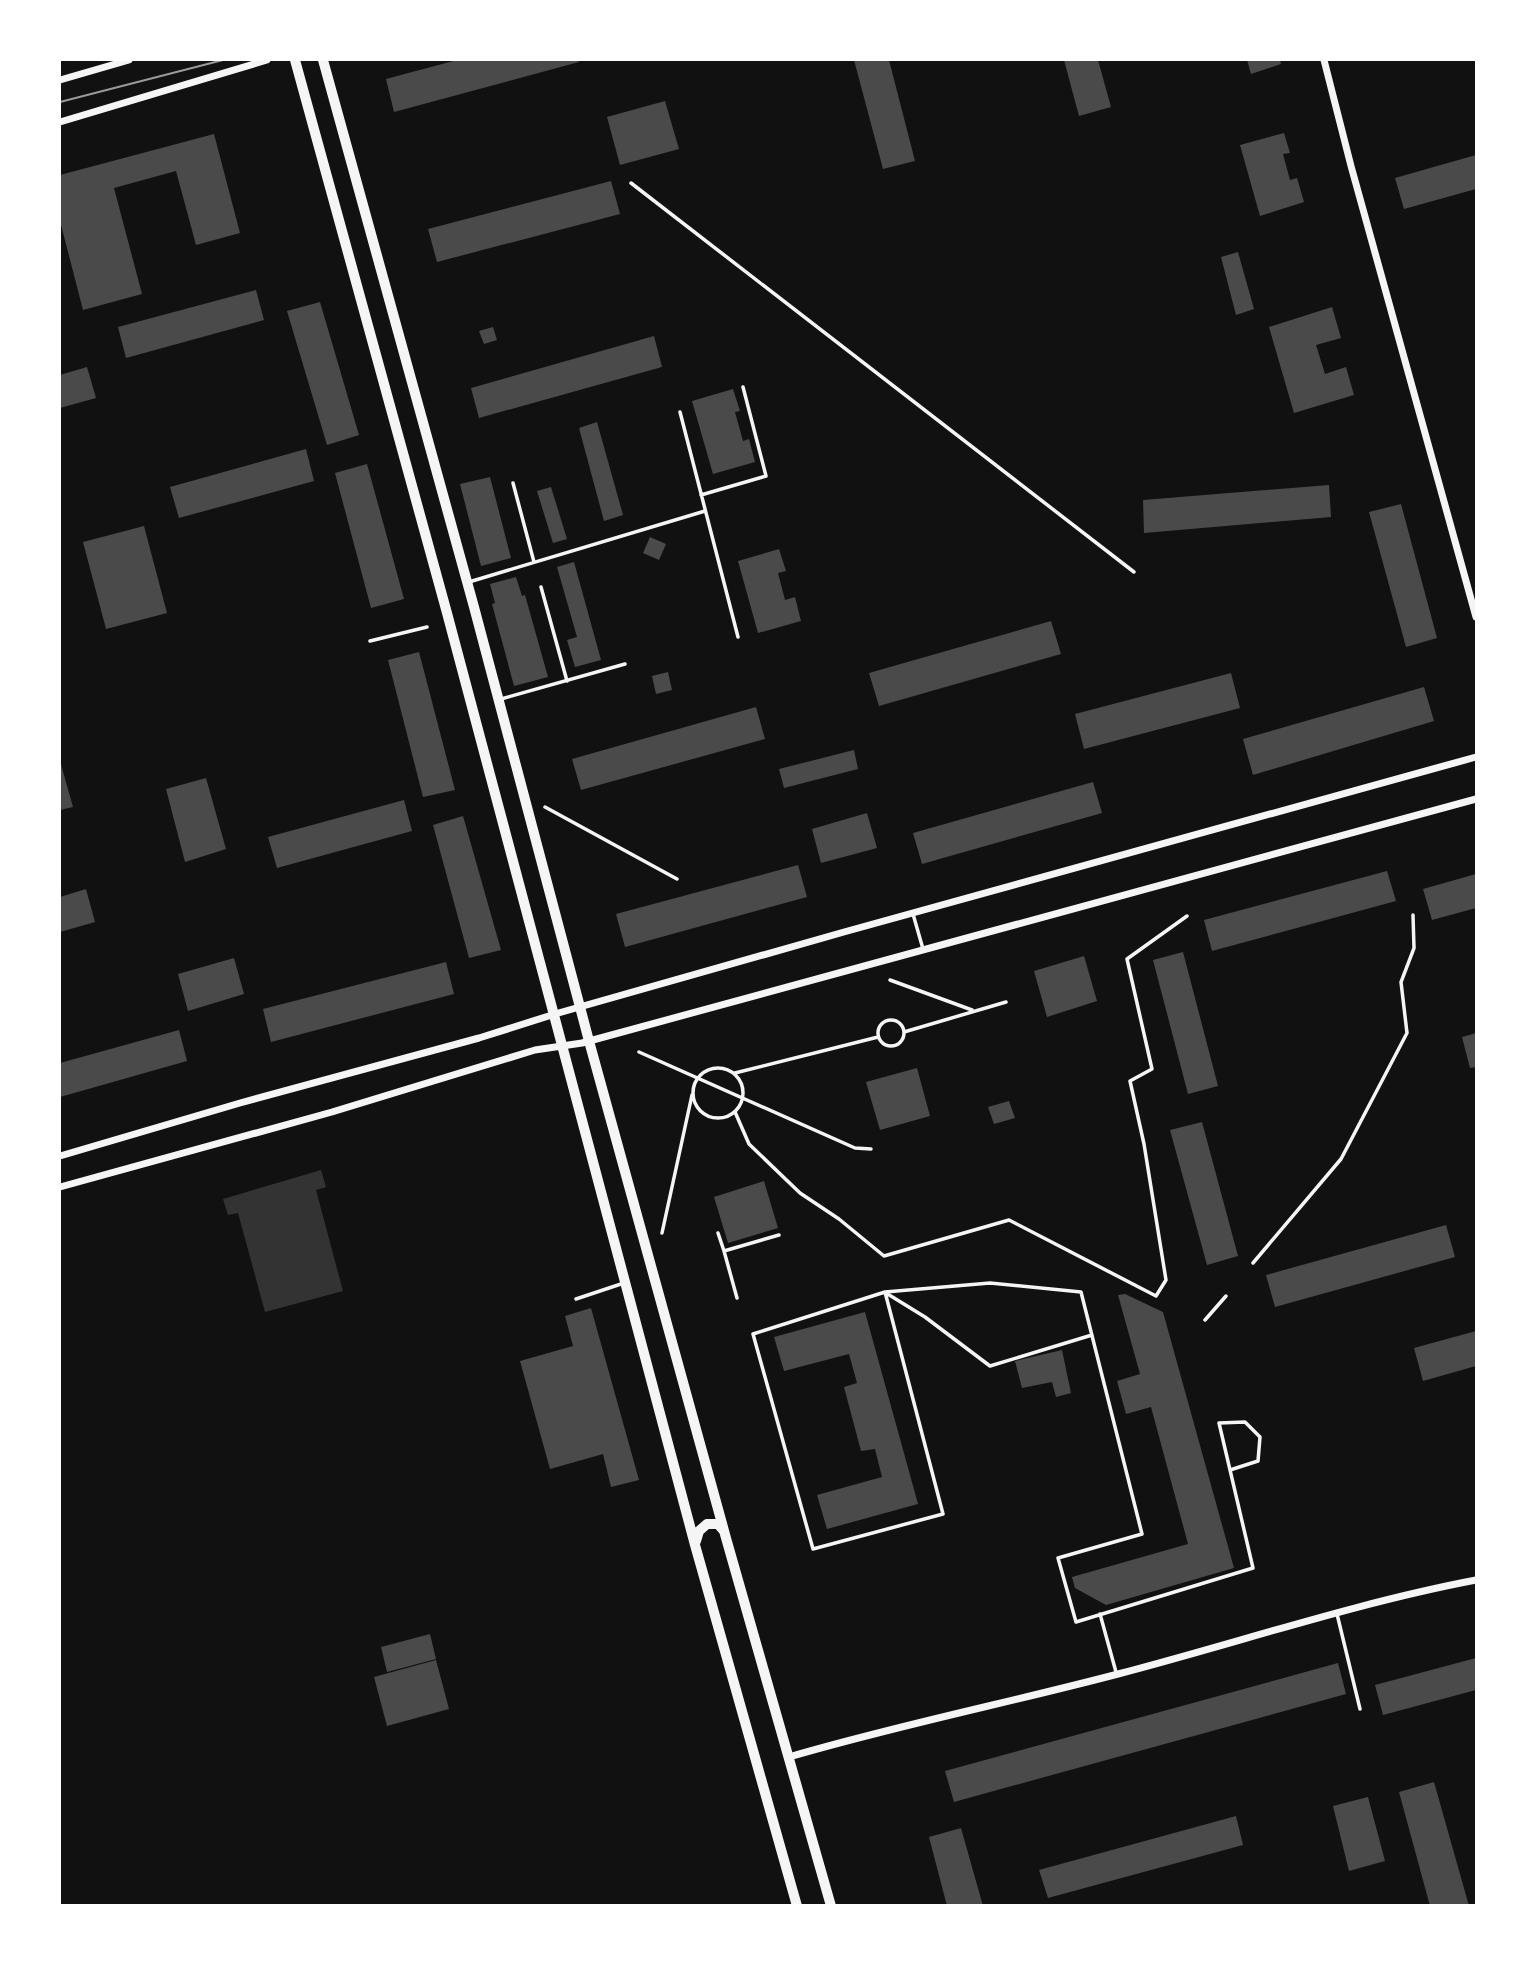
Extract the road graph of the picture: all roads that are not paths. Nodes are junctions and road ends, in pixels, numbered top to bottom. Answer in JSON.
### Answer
{"nodes":[{"id":1,"x":129,"y":60,"type":"edge"},
{"id":2,"x":267,"y":60,"type":"edge"},
{"id":3,"x":295,"y":60,"type":"edge"},
{"id":4,"x":323,"y":60,"type":"edge"},
{"id":5,"x":1324,"y":60,"type":"edge"},
{"id":6,"x":60,"y":80,"type":"edge"},
{"id":7,"x":60,"y":122,"type":"edge"},
{"id":8,"x":743,"y":387,"type":"dead end"},
{"id":9,"x":680,"y":412,"type":"dead end"},
{"id":10,"x":513,"y":483,"type":"dead end"},
{"id":11,"x":701,"y":495,"type":"junction"},
{"id":12,"x":705,"y":511,"type":"junction"},
{"id":13,"x":534,"y":562,"type":"junction"},
{"id":14,"x":467,"y":583,"type":"junction"},
{"id":15,"x":541,"y":587,"type":"dead end"},
{"id":16,"x":1476,"y":617,"type":"edge"},
{"id":17,"x":738,"y":637,"type":"dead end"},
{"id":18,"x":625,"y":664,"type":"dead end"},
{"id":19,"x":567,"y":681,"type":"junction"},
{"id":20,"x":499,"y":700,"type":"junction"},
{"id":21,"x":1476,"y":757,"type":"edge"},
{"id":22,"x":1476,"y":799,"type":"edge"},
{"id":23,"x":913,"y":914,"type":"junction"},
{"id":24,"x":923,"y":949,"type":"junction"},
{"id":25,"x":580,"y":1007,"type":"junction"},
{"id":26,"x":555,"y":1014,"type":"junction"},
{"id":27,"x":589,"y":1041,"type":"junction"},
{"id":28,"x":563,"y":1048,"type":"junction"},
{"id":29,"x":60,"y":1156,"type":"edge"},
{"id":30,"x":60,"y":1187,"type":"edge"},
{"id":31,"x":718,"y":1233,"type":"dead end"},
{"id":32,"x":779,"y":1235,"type":"dead end"},
{"id":33,"x":724,"y":1251,"type":"junction"},
{"id":34,"x":624,"y":1283,"type":"junction"},
{"id":35,"x":885,"y":1292,"type":"junction"},
{"id":36,"x":737,"y":1298,"type":"dead end"},
{"id":37,"x":576,"y":1299,"type":"dead end"},
{"id":38,"x":1093,"y":1335,"type":"junction"},
{"id":39,"x":1230,"y":1470,"type":"junction"},
{"id":40,"x":726,"y":1538,"type":"junction"},
{"id":41,"x":695,"y":1545,"type":"junction"},
{"id":42,"x":1476,"y":1580,"type":"edge"},
{"id":43,"x":1100,"y":1614,"type":"junction"},
{"id":44,"x":1337,"y":1614,"type":"junction"},
{"id":45,"x":1116,"y":1674,"type":"junction"},
{"id":46,"x":1360,"y":1709,"type":"dead end"},
{"id":47,"x":789,"y":1757,"type":"junction"},
{"id":48,"x":797,"y":1906,"type":"edge"},
{"id":49,"x":831,"y":1906,"type":"edge"}],
"edges":[{"from":1,"to":6,"type":"street"},
{"from":2,"to":7,"type":"street"},
{"from":3,"to":26,"type":"main road"},
{"from":4,"to":14,"type":"main road"},
{"from":5,"to":16,"type":"street"},
{"from":8,"to":11,"type":"lane"},
{"from":9,"to":11,"type":"lane"},
{"from":10,"to":13,"type":"lane"},
{"from":11,"to":12,"type":"lane"},
{"from":12,"to":13,"type":"lane"},
{"from":12,"to":17,"type":"lane"},
{"from":13,"to":14,"type":"lane"},
{"from":14,"to":20,"type":"main road"},
{"from":15,"to":19,"type":"lane"},
{"from":18,"to":19,"type":"lane"},
{"from":19,"to":20,"type":"lane"},
{"from":20,"to":25,"type":"main road"},
{"from":21,"to":23,"type":"street"},
{"from":22,"to":24,"type":"street"},
{"from":23,"to":24,"type":"lane"},
{"from":23,"to":25,"type":"street"},
{"from":24,"to":27,"type":"street"},
{"from":25,"to":26,"type":"street"},
{"from":25,"to":27,"type":"main road"},
{"from":26,"to":28,"type":"main road"},
{"from":26,"to":29,"type":"street"},
{"from":27,"to":28,"type":"street"},
{"from":27,"to":40,"type":"main road"},
{"from":28,"to":30,"type":"street"},
{"from":28,"to":34,"type":"main road"},
{"from":31,"to":33,"type":"lane"},
{"from":32,"to":33,"type":"lane"},
{"from":33,"to":36,"type":"lane"},
{"from":34,"to":37,"type":"lane"},
{"from":34,"to":41,"type":"main road"},
{"from":35,"to":35,"type":"lane"},
{"from":35,"to":38,"type":"lane"},
{"from":35,"to":38,"type":"lane"},
{"from":38,"to":43,"type":"lane"},
{"from":39,"to":39,"type":"lane"},
{"from":39,"to":43,"type":"lane"},
{"from":40,"to":41,"type":"main road"},
{"from":40,"to":47,"type":"main road"},
{"from":41,"to":48,"type":"main road"},
{"from":42,"to":44,"type":"street"},
{"from":43,"to":45,"type":"lane"},
{"from":44,"to":45,"type":"street"},
{"from":44,"to":46,"type":"lane"},
{"from":45,"to":47,"type":"street"},
{"from":47,"to":49,"type":"main road"}]}
